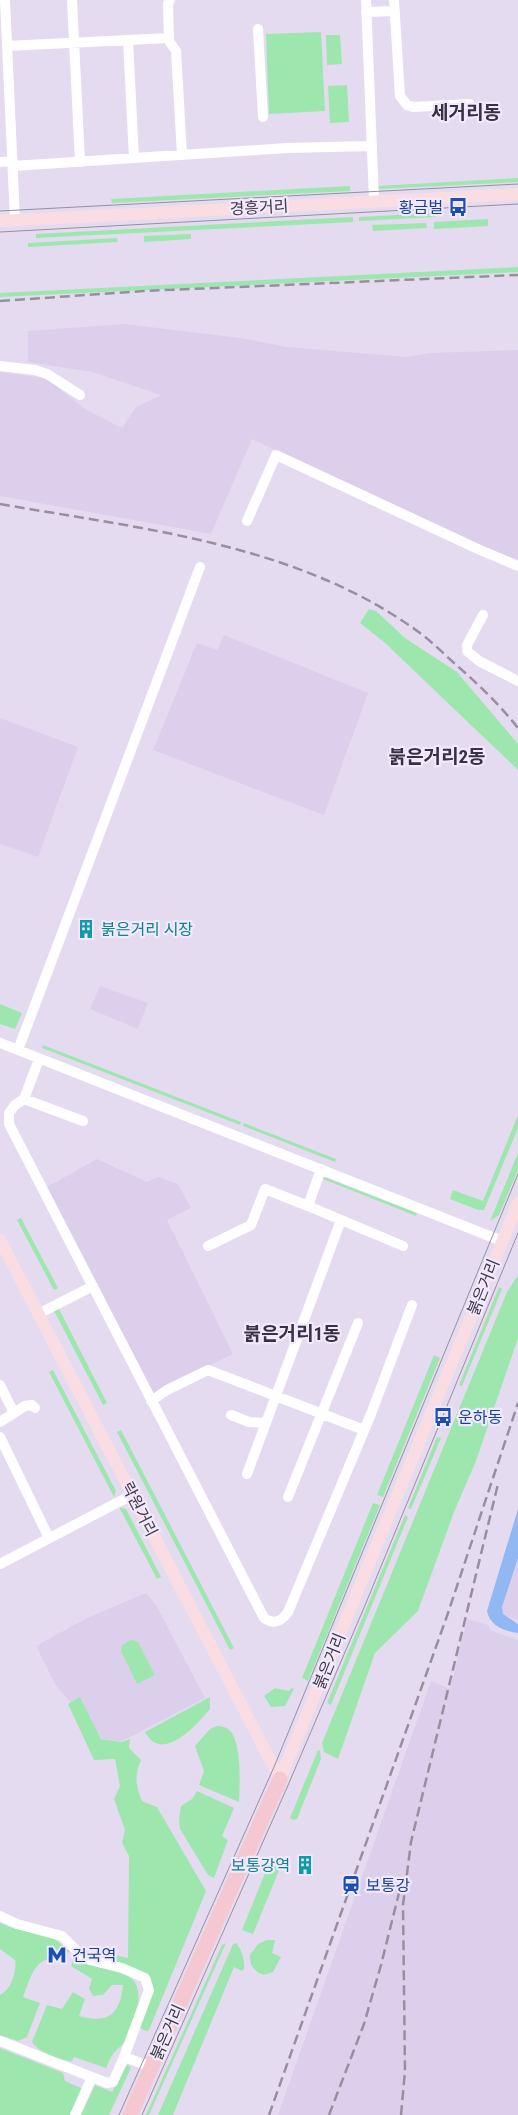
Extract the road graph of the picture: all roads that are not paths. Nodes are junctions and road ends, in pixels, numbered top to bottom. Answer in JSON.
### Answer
{"nodes":[{"id":1,"x":5,"y":0,"type":"edge"},
{"id":2,"x":72,"y":0,"type":"edge"},
{"id":3,"x":170,"y":0,"type":"edge"},
{"id":4,"x":366,"y":0,"type":"edge"},
{"id":5,"x":394,"y":5,"type":"edge"},
{"id":6,"x":366,"y":12,"type":"junction"},
{"id":7,"x":258,"y":29,"type":"dead end"},
{"id":8,"x":169,"y":38,"type":"junction"},
{"id":9,"x":128,"y":40,"type":"junction"},
{"id":10,"x":74,"y":43,"type":"junction"},
{"id":11,"x":7,"y":46,"type":"junction"},
{"id":12,"x":4,"y":61,"type":"edge"},
{"id":13,"x":470,"y":104,"type":"dead end"},
{"id":14,"x":263,"y":117,"type":"dead end"},
{"id":15,"x":372,"y":146,"type":"junction"},
{"id":16,"x":182,"y":155,"type":"junction"},
{"id":17,"x":134,"y":158,"type":"junction"},
{"id":18,"x":0,"y":162,"type":"edge"},
{"id":19,"x":80,"y":162,"type":"junction"},
{"id":20,"x":13,"y":164,"type":"junction"},
{"id":21,"x":518,"y":194,"type":"edge"},
{"id":22,"x":374,"y":202,"type":"junction"},
{"id":23,"x":15,"y":220,"type":"junction"},
{"id":24,"x":0,"y":221,"type":"edge"},
{"id":25,"x":0,"y":366,"type":"edge"},
{"id":26,"x":80,"y":395,"type":"dead end"},
{"id":27,"x":247,"y":521,"type":"dead end"},
{"id":28,"x":518,"y":566,"type":"edge"},
{"id":29,"x":200,"y":567,"type":"dead end"},
{"id":30,"x":483,"y":615,"type":"dead end"},
{"id":31,"x":518,"y":681,"type":"edge"},
{"id":32,"x":0,"y":1043,"type":"edge"},
{"id":33,"x":18,"y":1050,"type":"junction"},
{"id":34,"x":39,"y":1059,"type":"junction"},
{"id":35,"x":24,"y":1099,"type":"junction"},
{"id":36,"x":83,"y":1121,"type":"dead end"},
{"id":37,"x":321,"y":1169,"type":"junction"},
{"id":38,"x":518,"y":1203,"type":"edge"},
{"id":39,"x":308,"y":1206,"type":"junction"},
{"id":40,"x":341,"y":1220,"type":"junction"},
{"id":41,"x":0,"y":1240,"type":"edge"},
{"id":42,"x":502,"y":1241,"type":"junction"},
{"id":43,"x":208,"y":1246,"type":"dead end"},
{"id":44,"x":403,"y":1246,"type":"dead end"},
{"id":45,"x":93,"y":1286,"type":"junction"},
{"id":46,"x":412,"y":1305,"type":"dead end"},
{"id":47,"x":38,"y":1314,"type":"junction"},
{"id":48,"x":358,"y":1322,"type":"dead end"},
{"id":49,"x":0,"y":1385,"type":"edge"},
{"id":50,"x":277,"y":1396,"type":"junction"},
{"id":51,"x":151,"y":1401,"type":"junction"},
{"id":52,"x":35,"y":1408,"type":"dead end"},
{"id":53,"x":14,"y":1413,"type":"junction"},
{"id":54,"x":321,"y":1413,"type":"junction"},
{"id":55,"x":231,"y":1415,"type":"dead end"},
{"id":56,"x":0,"y":1422,"type":"edge"},
{"id":57,"x":266,"y":1424,"type":"junction"},
{"id":58,"x":364,"y":1430,"type":"junction"},
{"id":59,"x":0,"y":1437,"type":"edge"},
{"id":60,"x":247,"y":1474,"type":"dead end"},
{"id":61,"x":132,"y":1495,"type":"junction"},
{"id":62,"x":288,"y":1496,"type":"dead end"},
{"id":63,"x":49,"y":1538,"type":"junction"},
{"id":64,"x":0,"y":1564,"type":"edge"},
{"id":65,"x":280,"y":1779,"type":"junction"},
{"id":66,"x":0,"y":1916,"type":"edge"},
{"id":67,"x":0,"y":2041,"type":"edge"},
{"id":68,"x":124,"y":2057,"type":"junction"},
{"id":69,"x":152,"y":2067,"type":"junction"},
{"id":70,"x":92,"y":2077,"type":"junction"},
{"id":71,"x":75,"y":2115,"type":"edge"},
{"id":72,"x":130,"y":2115,"type":"edge"}],
"edges":[{"from":1,"to":11,"type":"street"},
{"from":2,"to":10,"type":"street"},
{"from":3,"to":8,"type":"street"},
{"from":4,"to":6,"type":"street"},
{"from":5,"to":6,"type":"street"},
{"from":5,"to":13,"type":"street"},
{"from":6,"to":15,"type":"street"},
{"from":7,"to":14,"type":"street"},
{"from":8,"to":9,"type":"street"},
{"from":8,"to":16,"type":"street"},
{"from":9,"to":10,"type":"street"},
{"from":9,"to":17,"type":"street"},
{"from":10,"to":11,"type":"street"},
{"from":10,"to":19,"type":"street"},
{"from":11,"to":12,"type":"street"},
{"from":12,"to":20,"type":"street"},
{"from":15,"to":16,"type":"street"},
{"from":15,"to":22,"type":"street"},
{"from":16,"to":17,"type":"street"},
{"from":17,"to":19,"type":"street"},
{"from":18,"to":20,"type":"street"},
{"from":19,"to":20,"type":"street"},
{"from":20,"to":23,"type":"street"},
{"from":21,"to":22,"type":"main road","name":"경흥거리"},
{"from":22,"to":23,"type":"main road","name":"경흥거리"},
{"from":23,"to":24,"type":"main road","name":"경흥거리"},
{"from":25,"to":26,"type":"street"},
{"from":27,"to":28,"type":"street"},
{"from":29,"to":33,"type":"street"},
{"from":30,"to":31,"type":"street"},
{"from":32,"to":33,"type":"street"},
{"from":33,"to":34,"type":"street"},
{"from":34,"to":35,"type":"street"},
{"from":34,"to":37,"type":"street"},
{"from":35,"to":36,"type":"street"},
{"from":35,"to":45,"type":"street"},
{"from":37,"to":39,"type":"street"},
{"from":37,"to":42,"type":"street"},
{"from":38,"to":42,"type":"main road","name":"붉은거리"},
{"from":39,"to":40,"type":"street"},
{"from":39,"to":43,"type":"street"},
{"from":40,"to":44,"type":"street"},
{"from":40,"to":50,"type":"street"},
{"from":41,"to":47,"type":"main road","name":"락원거리"},
{"from":42,"to":65,"type":"main road","name":"붉은거리"},
{"from":45,"to":47,"type":"street"},
{"from":45,"to":51,"type":"street"},
{"from":46,"to":58,"type":"street"},
{"from":47,"to":61,"type":"main road","name":"락원거리"},
{"from":48,"to":54,"type":"street"},
{"from":49,"to":53,"type":"street"},
{"from":50,"to":51,"type":"street"},
{"from":50,"to":54,"type":"street"},
{"from":50,"to":57,"type":"street"},
{"from":51,"to":58,"type":"street"},
{"from":52,"to":53,"type":"street"},
{"from":53,"to":56,"type":"street"},
{"from":54,"to":58,"type":"street"},
{"from":54,"to":62,"type":"street"},
{"from":55,"to":57,"type":"street"},
{"from":57,"to":60,"type":"street"},
{"from":59,"to":63,"type":"street"},
{"from":61,"to":63,"type":"street"},
{"from":61,"to":65,"type":"main road","name":"락원거리"},
{"from":63,"to":64,"type":"street"},
{"from":65,"to":69,"type":"highway","name":"붉은거리"},
{"from":66,"to":68,"type":"street"},
{"from":67,"to":70,"type":"street"},
{"from":68,"to":69,"type":"street"},
{"from":68,"to":70,"type":"street"},
{"from":69,"to":72,"type":"highway","name":"붉은거리"},
{"from":70,"to":71,"type":"street"}]}
